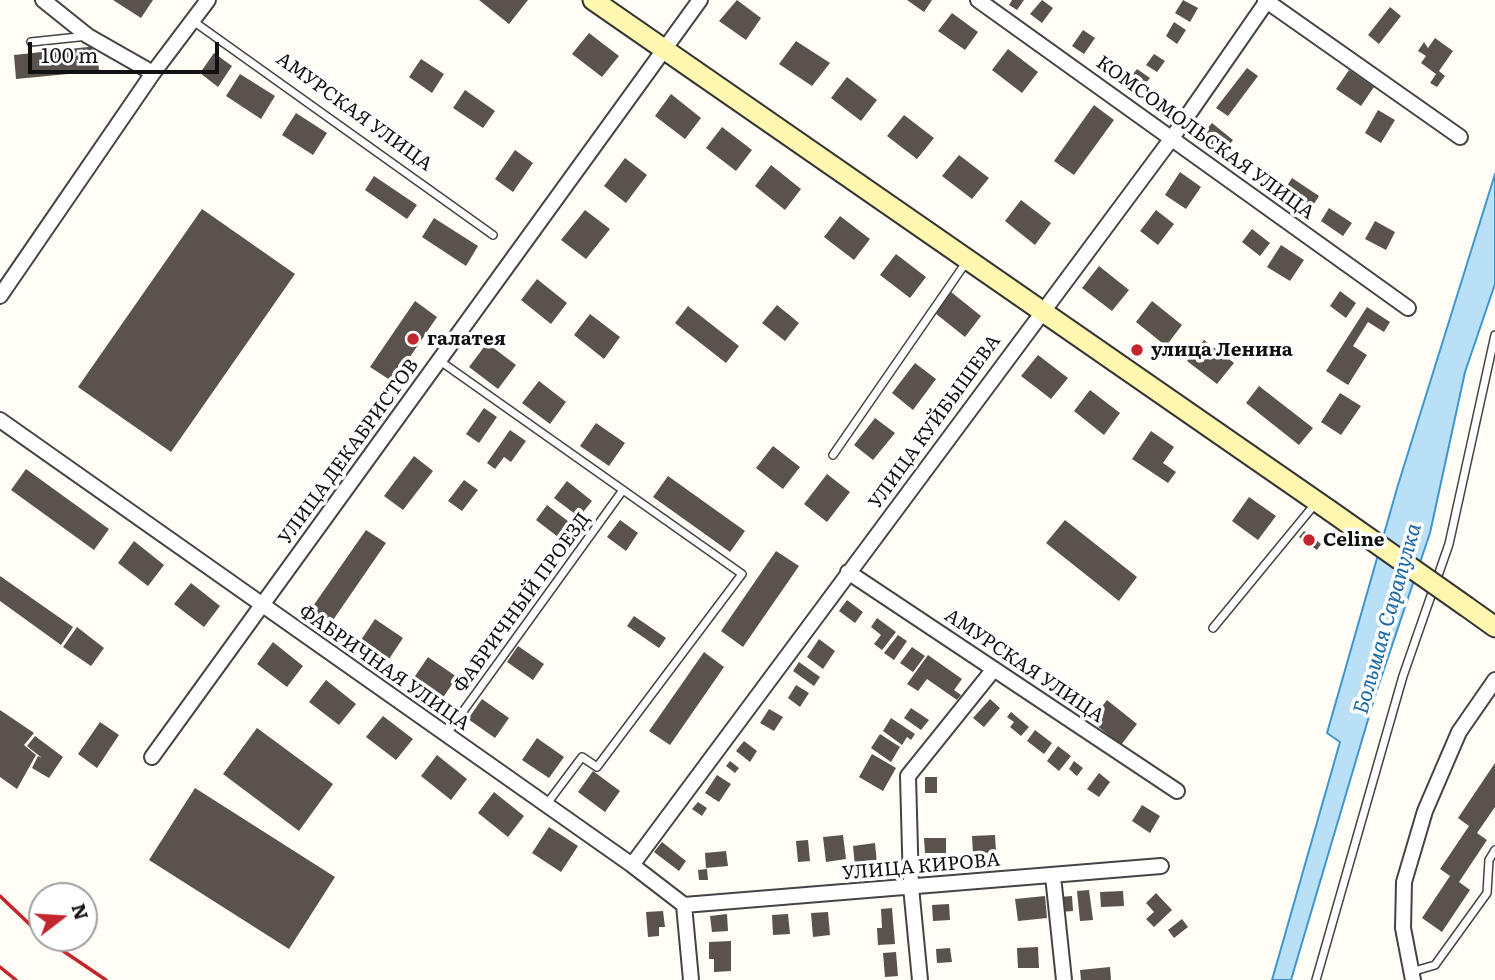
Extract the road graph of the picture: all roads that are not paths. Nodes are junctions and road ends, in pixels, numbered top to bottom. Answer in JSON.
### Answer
{"nodes":[{"id":1,"x":43,"y":0,"type":"edge"},
{"id":2,"x":208,"y":0,"type":"edge"},
{"id":3,"x":593,"y":0,"type":"edge"},
{"id":4,"x":700,"y":0,"type":"edge"},
{"id":5,"x":978,"y":0,"type":"edge"},
{"id":6,"x":1266,"y":1,"type":"edge"},
{"id":7,"x":193,"y":21,"type":"junction"},
{"id":8,"x":88,"y":36,"type":"junction"},
{"id":9,"x":31,"y":42,"type":"dead end"},
{"id":10,"x":665,"y":50,"type":"junction"},
{"id":11,"x":153,"y":73,"type":"junction"},
{"id":12,"x":1460,"y":137,"type":"dead end"},
{"id":13,"x":1172,"y":138,"type":"junction"},
{"id":14,"x":492,"y":235,"type":"dead end"},
{"id":15,"x":968,"y":261,"type":"junction"},
{"id":16,"x":0,"y":296,"type":"edge"},
{"id":17,"x":1408,"y":308,"type":"dead end"},
{"id":18,"x":1040,"y":312,"type":"junction"},
{"id":19,"x":1495,"y":335,"type":"edge"},
{"id":20,"x":439,"y":360,"type":"junction"},
{"id":21,"x":0,"y":420,"type":"edge"},
{"id":22,"x":833,"y":455,"type":"dead end"},
{"id":23,"x":623,"y":490,"type":"junction"},
{"id":24,"x":1323,"y":506,"type":"junction"},
{"id":25,"x":848,"y":572,"type":"junction"},
{"id":26,"x":260,"y":606,"type":"junction"},
{"id":27,"x":1495,"y":627,"type":"edge"},
{"id":28,"x":1213,"y":628,"type":"dead end"},
{"id":29,"x":995,"y":669,"type":"junction"},
{"id":30,"x":1495,"y":680,"type":"edge"},
{"id":31,"x":446,"y":735,"type":"junction"},
{"id":32,"x":152,"y":757,"type":"dead end"},
{"id":33,"x":1177,"y":791,"type":"dead end"},
{"id":34,"x":546,"y":805,"type":"junction"},
{"id":35,"x":1495,"y":850,"type":"edge"},
{"id":36,"x":632,"y":865,"type":"junction"},
{"id":37,"x":1161,"y":866,"type":"dead end"},
{"id":38,"x":1052,"y":876,"type":"junction"},
{"id":39,"x":911,"y":887,"type":"junction"},
{"id":40,"x":684,"y":905,"type":"junction"},
{"id":41,"x":1412,"y":976,"type":"edge"},
{"id":42,"x":691,"y":980,"type":"edge"},
{"id":43,"x":920,"y":980,"type":"edge"},
{"id":44,"x":1064,"y":980,"type":"edge"},
{"id":45,"x":1316,"y":980,"type":"edge"}],
"edges":[{"from":1,"to":8,"type":"street"},
{"from":2,"to":7,"type":"street"},
{"from":3,"to":10,"type":"main road"},
{"from":4,"to":10,"type":"street","name":"УЛИЦА ДЕКАБРИСТОВ"},
{"from":5,"to":13,"type":"street","name":"КОМСОМОЛЬСКАЯ УЛИЦА"},
{"from":6,"to":12,"type":"street"},
{"from":6,"to":13,"type":"street","name":"УЛИЦА КУЙБЫШЕВА"},
{"from":7,"to":11,"type":"street"},
{"from":7,"to":14,"type":"lane","name":"АМУРСКАЯ УЛИЦА"},
{"from":8,"to":9,"type":"lane"},
{"from":8,"to":11,"type":"street"},
{"from":10,"to":15,"type":"main road"},
{"from":10,"to":20,"type":"street","name":"УЛИЦА ДЕКАБРИСТОВ"},
{"from":11,"to":16,"type":"street"},
{"from":13,"to":17,"type":"street","name":"КОМСОМОЛЬСКАЯ УЛИЦА"},
{"from":13,"to":18,"type":"street","name":"УЛИЦА КУЙБЫШЕВА"},
{"from":15,"to":18,"type":"main road"},
{"from":15,"to":22,"type":"lane"},
{"from":18,"to":24,"type":"main road"},
{"from":18,"to":25,"type":"street","name":"УЛИЦА КУЙБЫШЕВА"},
{"from":19,"to":45,"type":"lane"},
{"from":20,"to":23,"type":"lane"},
{"from":20,"to":26,"type":"street","name":"УЛИЦА ДЕКАБРИСТОВ"},
{"from":21,"to":26,"type":"street","name":"ФАБРИЧНАЯ УЛИЦА"},
{"from":23,"to":31,"type":"lane","name":"ФАБРИЧНЫЙ ПРОЕЗД"},
{"from":23,"to":34,"type":"lane"},
{"from":24,"to":27,"type":"main road","bridge":true},
{"from":24,"to":28,"type":"lane"},
{"from":25,"to":29,"type":"street","name":"АМУРСКАЯ УЛИЦА"},
{"from":25,"to":36,"type":"street","name":"УЛИЦА КУЙБЫШЕВА"},
{"from":26,"to":31,"type":"street","name":"ФАБРИЧНАЯ УЛИЦА"},
{"from":26,"to":32,"type":"street","name":"УЛИЦА ДЕКАБРИСТОВ"},
{"from":29,"to":33,"type":"street","name":"АМУРСКАЯ УЛИЦА"},
{"from":29,"to":39,"type":"street"},
{"from":30,"to":41,"type":"street"},
{"from":31,"to":34,"type":"street","name":"ФАБРИЧНАЯ УЛИЦА"},
{"from":34,"to":36,"type":"street","name":"ФАБРИЧНАЯ УЛИЦА"},
{"from":35,"to":41,"type":"lane"},
{"from":36,"to":40,"type":"street","name":"ФАБРИЧНАЯ УЛИЦА"},
{"from":37,"to":38,"type":"street","name":"УЛИЦА КИРОВА"},
{"from":38,"to":39,"type":"street","name":"УЛИЦА КИРОВА"},
{"from":38,"to":44,"type":"street"},
{"from":39,"to":40,"type":"street","name":"УЛИЦА КИРОВА"},
{"from":39,"to":43,"type":"street"},
{"from":40,"to":42,"type":"street"}]}
